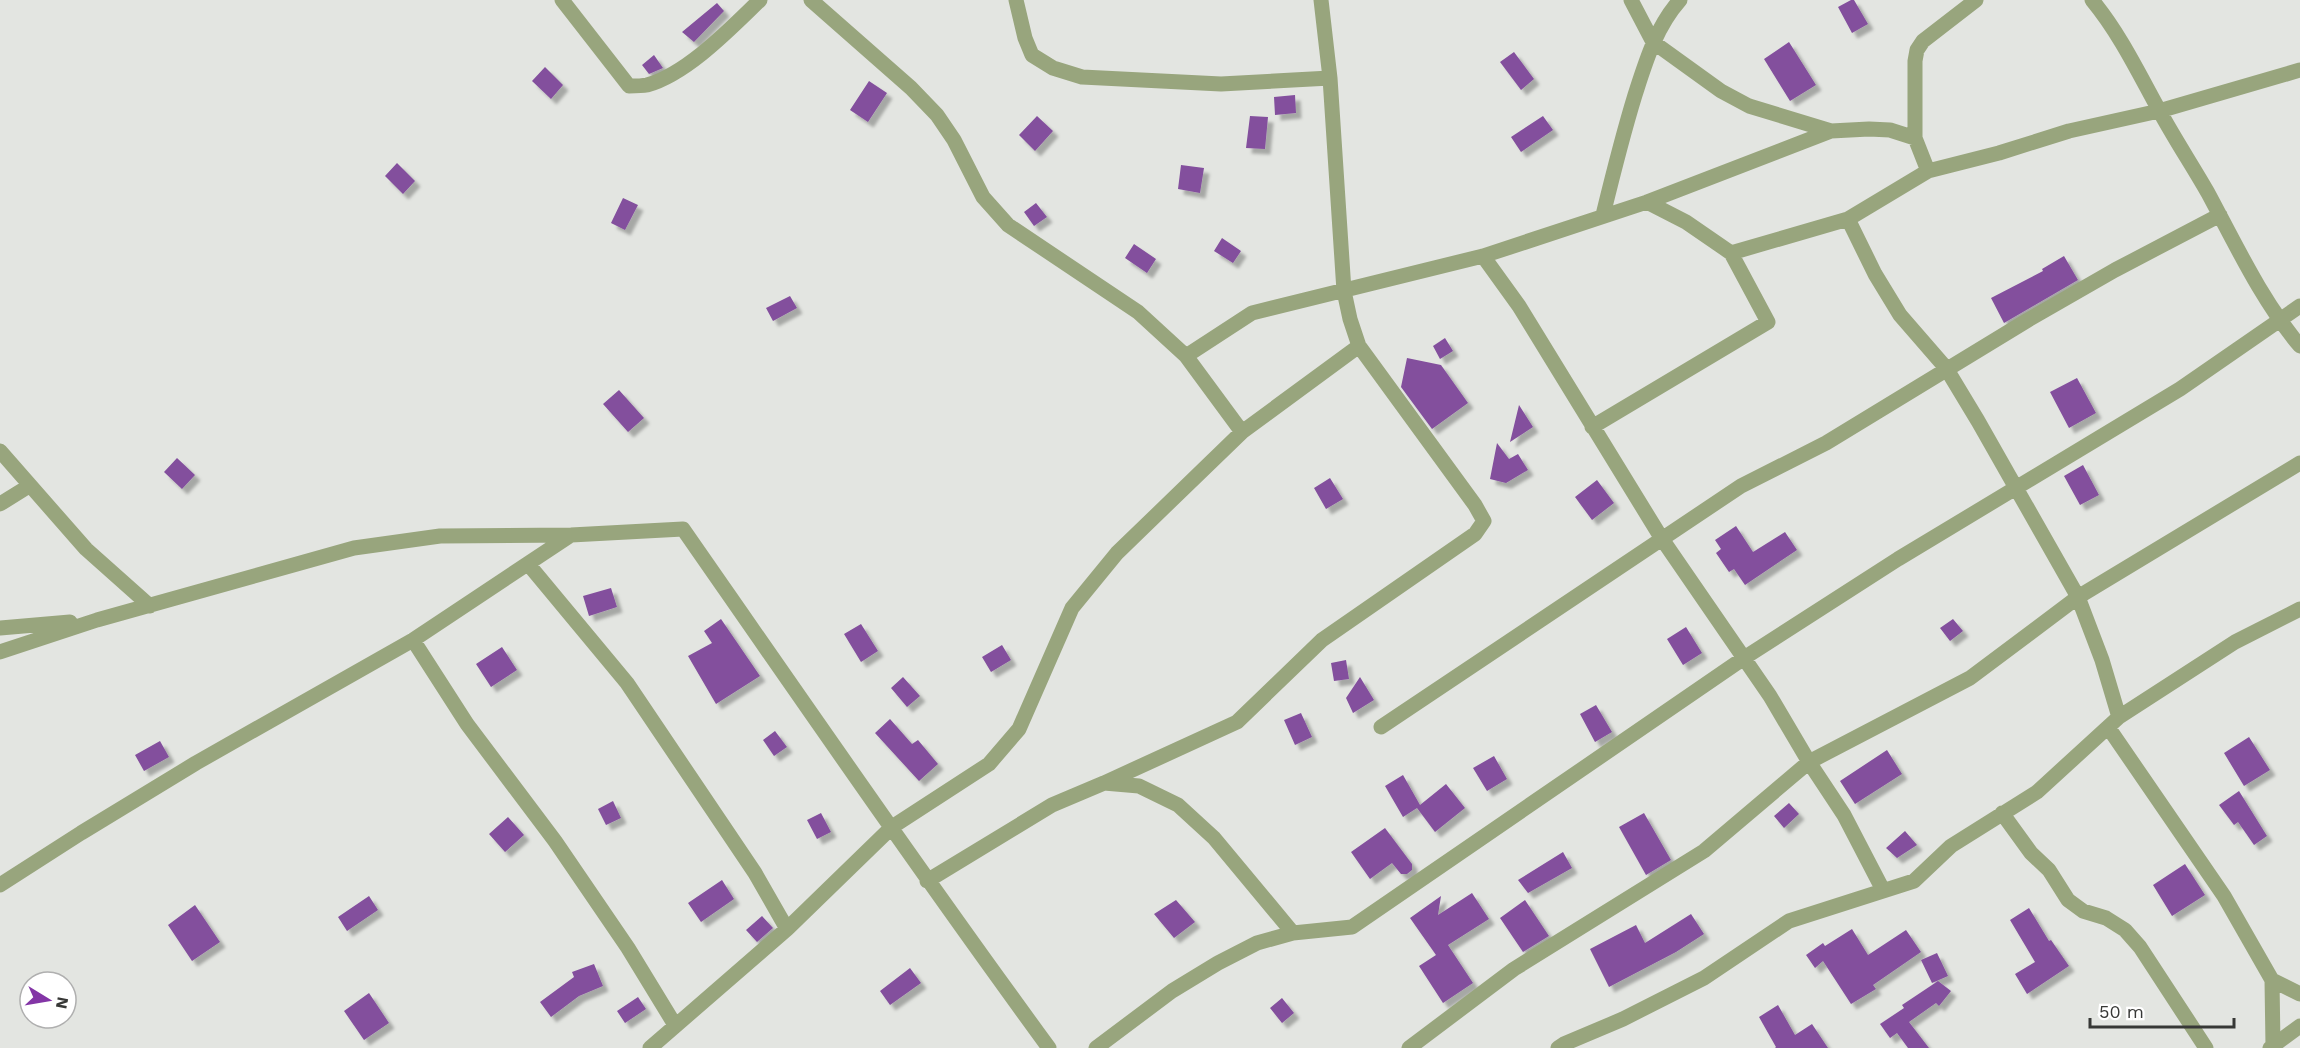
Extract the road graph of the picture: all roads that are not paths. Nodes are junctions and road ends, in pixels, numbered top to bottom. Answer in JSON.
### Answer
{"nodes":[{"id":1,"x":562,"y":0,"type":"edge"},
{"id":2,"x":760,"y":0,"type":"edge"},
{"id":3,"x":811,"y":0,"type":"edge"},
{"id":4,"x":1016,"y":0,"type":"edge"},
{"id":5,"x":1336,"y":0,"type":"edge"},
{"id":6,"x":1631,"y":0,"type":"edge"},
{"id":7,"x":1680,"y":0,"type":"edge"},
{"id":8,"x":1976,"y":0,"type":"edge"},
{"id":9,"x":2092,"y":0,"type":"edge"},
{"id":10,"x":1322,"y":4,"type":"edge"},
{"id":11,"x":1653,"y":42,"type":"junction"},
{"id":12,"x":2300,"y":70,"type":"edge"},
{"id":13,"x":1330,"y":78,"type":"junction"},
{"id":14,"x":2159,"y":111,"type":"junction"},
{"id":15,"x":1831,"y":131,"type":"junction"},
{"id":16,"x":1914,"y":138,"type":"junction"},
{"id":17,"x":1928,"y":171,"type":"junction"},
{"id":18,"x":1647,"y":201,"type":"junction"},
{"id":19,"x":1603,"y":215,"type":"junction"},
{"id":20,"x":2220,"y":215,"type":"junction"},
{"id":21,"x":1848,"y":219,"type":"junction"},
{"id":22,"x":1731,"y":253,"type":"junction"},
{"id":23,"x":1483,"y":256,"type":"junction"},
{"id":24,"x":1344,"y":291,"type":"junction"},
{"id":25,"x":2300,"y":306,"type":"edge"},
{"id":26,"x":2278,"y":320,"type":"junction"},
{"id":27,"x":1359,"y":345,"type":"junction"},
{"id":28,"x":2300,"y":346,"type":"edge"},
{"id":29,"x":1185,"y":356,"type":"junction"},
{"id":30,"x":1946,"y":368,"type":"junction"},
{"id":31,"x":1592,"y":427,"type":"junction"},
{"id":32,"x":1242,"y":432,"type":"junction"},
{"id":33,"x":0,"y":451,"type":"edge"},
{"id":34,"x":2300,"y":463,"type":"edge"},
{"id":35,"x":29,"y":486,"type":"junction"},
{"id":36,"x":2017,"y":488,"type":"junction"},
{"id":37,"x":0,"y":504,"type":"edge"},
{"id":38,"x":571,"y":535,"type":"junction"},
{"id":39,"x":1662,"y":538,"type":"junction"},
{"id":40,"x":529,"y":565,"type":"junction"},
{"id":41,"x":2079,"y":597,"type":"junction"},
{"id":42,"x":150,"y":606,"type":"junction"},
{"id":43,"x":2300,"y":609,"type":"edge"},
{"id":44,"x":97,"y":620,"type":"junction"},
{"id":45,"x":0,"y":628,"type":"edge"},
{"id":46,"x":413,"y":640,"type":"junction"},
{"id":47,"x":0,"y":652,"type":"edge"},
{"id":48,"x":1744,"y":658,"type":"junction"},
{"id":49,"x":2113,"y":722,"type":"junction"},
{"id":50,"x":1382,"y":727,"type":"dead end"},
{"id":51,"x":1809,"y":762,"type":"junction"},
{"id":52,"x":1104,"y":783,"type":"junction"},
{"id":53,"x":2002,"y":813,"type":"junction"},
{"id":54,"x":892,"y":826,"type":"junction"},
{"id":55,"x":927,"y":881,"type":"junction"},
{"id":56,"x":0,"y":885,"type":"edge"},
{"id":57,"x":1883,"y":890,"type":"junction"},
{"id":58,"x":787,"y":929,"type":"junction"},
{"id":59,"x":1293,"y":933,"type":"junction"},
{"id":60,"x":2272,"y":980,"type":"junction"},
{"id":61,"x":2300,"y":994,"type":"edge"},
{"id":62,"x":675,"y":1025,"type":"junction"},
{"id":63,"x":2300,"y":1026,"type":"edge"},
{"id":64,"x":2272,"y":1047,"type":"edge"},
{"id":65,"x":650,"y":1048,"type":"edge"},
{"id":66,"x":1049,"y":1048,"type":"edge"},
{"id":67,"x":1096,"y":1048,"type":"edge"},
{"id":68,"x":1409,"y":1048,"type":"edge"},
{"id":69,"x":1558,"y":1048,"type":"edge"},
{"id":70,"x":2206,"y":1048,"type":"edge"}],
"edges":[{"from":1,"to":2,"type":"street"},
{"from":3,"to":29,"type":"street"},
{"from":4,"to":13,"type":"street"},
{"from":5,"to":10,"type":"street"},
{"from":6,"to":11,"type":"street"},
{"from":7,"to":11,"type":"street"},
{"from":8,"to":16,"type":"street"},
{"from":9,"to":14,"type":"street"},
{"from":10,"to":13,"type":"street"},
{"from":11,"to":15,"type":"street"},
{"from":11,"to":19,"type":"street"},
{"from":12,"to":14,"type":"street"},
{"from":13,"to":24,"type":"street"},
{"from":14,"to":17,"type":"street"},
{"from":14,"to":20,"type":"street"},
{"from":15,"to":16,"type":"street"},
{"from":15,"to":18,"type":"street"},
{"from":16,"to":17,"type":"street"},
{"from":17,"to":21,"type":"street"},
{"from":18,"to":19,"type":"street"},
{"from":18,"to":22,"type":"street"},
{"from":19,"to":23,"type":"street"},
{"from":20,"to":26,"type":"street"},
{"from":20,"to":30,"type":"street"},
{"from":21,"to":22,"type":"street"},
{"from":21,"to":30,"type":"street"},
{"from":22,"to":31,"type":"street"},
{"from":23,"to":24,"type":"street"},
{"from":23,"to":31,"type":"street"},
{"from":24,"to":27,"type":"street"},
{"from":24,"to":29,"type":"street"},
{"from":25,"to":26,"type":"street"},
{"from":26,"to":28,"type":"street"},
{"from":26,"to":36,"type":"street"},
{"from":27,"to":32,"type":"street"},
{"from":27,"to":52,"type":"street"},
{"from":29,"to":32,"type":"street"},
{"from":30,"to":36,"type":"street"},
{"from":30,"to":39,"type":"street"},
{"from":31,"to":39,"type":"street"},
{"from":32,"to":54,"type":"street"},
{"from":33,"to":35,"type":"street"},
{"from":34,"to":41,"type":"street"},
{"from":35,"to":37,"type":"street"},
{"from":35,"to":42,"type":"street"},
{"from":36,"to":41,"type":"street"},
{"from":36,"to":48,"type":"street"},
{"from":38,"to":40,"type":"street"},
{"from":38,"to":42,"type":"street"},
{"from":38,"to":54,"type":"street"},
{"from":39,"to":48,"type":"street"},
{"from":39,"to":50,"type":"street"},
{"from":40,"to":46,"type":"street"},
{"from":40,"to":58,"type":"street"},
{"from":41,"to":49,"type":"street"},
{"from":41,"to":51,"type":"street"},
{"from":42,"to":44,"type":"street"},
{"from":43,"to":49,"type":"street"},
{"from":44,"to":45,"type":"street"},
{"from":44,"to":47,"type":"street"},
{"from":46,"to":56,"type":"street"},
{"from":46,"to":62,"type":"street"},
{"from":48,"to":51,"type":"street"},
{"from":48,"to":59,"type":"street"},
{"from":49,"to":53,"type":"street"},
{"from":49,"to":60,"type":"street"},
{"from":51,"to":57,"type":"street"},
{"from":51,"to":68,"type":"street"},
{"from":52,"to":55,"type":"street"},
{"from":52,"to":59,"type":"street"},
{"from":53,"to":57,"type":"street"},
{"from":53,"to":70,"type":"street"},
{"from":54,"to":55,"type":"street"},
{"from":54,"to":58,"type":"street"},
{"from":55,"to":66,"type":"street"},
{"from":57,"to":69,"type":"street"},
{"from":58,"to":62,"type":"street"},
{"from":59,"to":67,"type":"street"},
{"from":60,"to":61,"type":"street"},
{"from":60,"to":64,"type":"street"},
{"from":62,"to":65,"type":"street"},
{"from":63,"to":64,"type":"street"}]}
